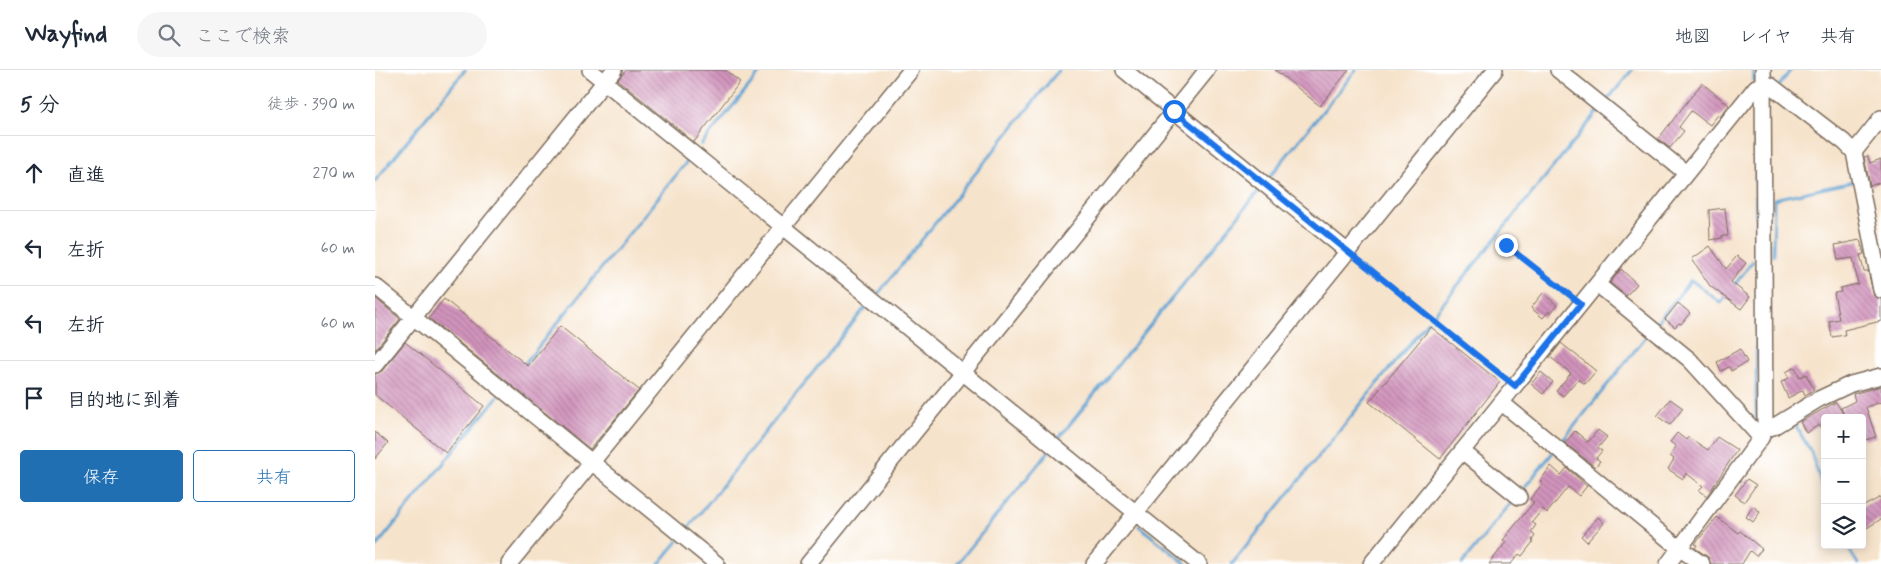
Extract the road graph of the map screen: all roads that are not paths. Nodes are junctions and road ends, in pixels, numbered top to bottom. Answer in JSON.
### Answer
{"nodes":[{"id":1,"x":589,"y":70,"type":"edge"},
{"id":2,"x":614,"y":70,"type":"edge"},
{"id":3,"x":911,"y":70,"type":"edge"},
{"id":4,"x":1124,"y":70,"type":"edge"},
{"id":5,"x":1207,"y":70,"type":"edge"},
{"id":6,"x":1495,"y":70,"type":"edge"},
{"id":7,"x":1558,"y":70,"type":"edge"},
{"id":8,"x":1763,"y":77,"type":"edge"},
{"id":9,"x":605,"y":82,"type":"junction"},
{"id":10,"x":1174,"y":111,"type":"junction"},
{"id":11,"x":1881,"y":118,"type":"edge"},
{"id":12,"x":1853,"y":152,"type":"junction"},
{"id":13,"x":1686,"y":173,"type":"junction"},
{"id":14,"x":784,"y":227,"type":"junction"},
{"id":15,"x":1348,"y":252,"type":"junction"},
{"id":16,"x":1877,"y":255,"type":"edge"},
{"id":17,"x":1597,"y":284,"type":"junction"},
{"id":18,"x":375,"y":286,"type":"edge"},
{"id":19,"x":1881,"y":290,"type":"edge"},
{"id":20,"x":414,"y":317,"type":"junction"},
{"id":21,"x":375,"y":365,"type":"edge"},
{"id":22,"x":963,"y":372,"type":"junction"},
{"id":23,"x":1881,"y":376,"type":"edge"},
{"id":24,"x":1502,"y":402,"type":"junction"},
{"id":25,"x":1763,"y":433,"type":"junction"},
{"id":26,"x":1462,"y":451,"type":"junction"},
{"id":27,"x":592,"y":463,"type":"junction"},
{"id":28,"x":1519,"y":496,"type":"dead end"},
{"id":29,"x":1136,"y":513,"type":"junction"},
{"id":30,"x":1679,"y":548,"type":"junction"},
{"id":31,"x":509,"y":564,"type":"edge"},
{"id":32,"x":717,"y":564,"type":"edge"},
{"id":33,"x":808,"y":564,"type":"edge"},
{"id":34,"x":1095,"y":564,"type":"edge"},
{"id":35,"x":1199,"y":564,"type":"edge"},
{"id":36,"x":1371,"y":564,"type":"edge"},
{"id":37,"x":1668,"y":564,"type":"edge"},
{"id":38,"x":1702,"y":564,"type":"edge"}],
"edges":[{"from":1,"to":9,"type":"street"},
{"from":2,"to":9,"type":"street"},
{"from":3,"to":14,"type":"street"},
{"from":4,"to":10,"type":"street"},
{"from":5,"to":10,"type":"street"},
{"from":6,"to":15,"type":"street"},
{"from":7,"to":13,"type":"street"},
{"from":8,"to":12,"type":"street"},
{"from":8,"to":13,"type":"street"},
{"from":8,"to":25,"type":"street"},
{"from":9,"to":14,"type":"street"},
{"from":9,"to":20,"type":"street"},
{"from":10,"to":15,"type":"street"},
{"from":10,"to":22,"type":"street"},
{"from":11,"to":12,"type":"street"},
{"from":12,"to":16,"type":"street"},
{"from":13,"to":17,"type":"street"},
{"from":14,"to":22,"type":"street"},
{"from":14,"to":27,"type":"street"},
{"from":15,"to":29,"type":"street"},
{"from":16,"to":19,"type":"street"},
{"from":17,"to":24,"type":"street"},
{"from":17,"to":25,"type":"street"},
{"from":18,"to":20,"type":"street"},
{"from":20,"to":21,"type":"street"},
{"from":20,"to":27,"type":"street"},
{"from":22,"to":29,"type":"street"},
{"from":22,"to":33,"type":"street"},
{"from":23,"to":25,"type":"street"},
{"from":24,"to":26,"type":"street"},
{"from":24,"to":30,"type":"street"},
{"from":25,"to":30,"type":"street"},
{"from":26,"to":28,"type":"street"},
{"from":26,"to":36,"type":"street"},
{"from":27,"to":31,"type":"street"},
{"from":27,"to":32,"type":"street"},
{"from":29,"to":34,"type":"street"},
{"from":29,"to":35,"type":"street"},
{"from":30,"to":37,"type":"street"},
{"from":30,"to":38,"type":"street"}]}
